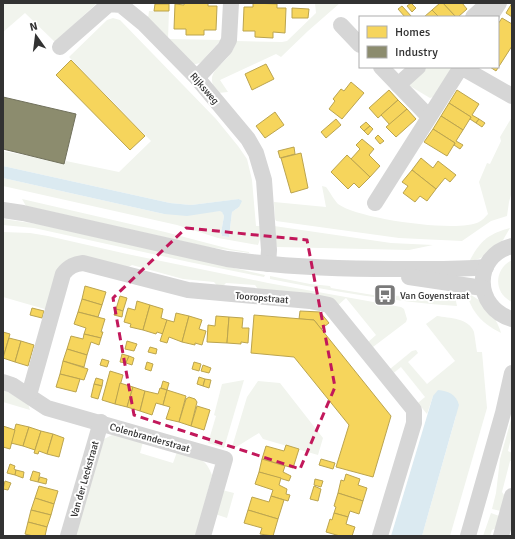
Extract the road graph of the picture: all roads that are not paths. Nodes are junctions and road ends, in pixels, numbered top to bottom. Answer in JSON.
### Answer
{"nodes":[{"id":1,"x":231,"y":3,"type":"edge"},
{"id":2,"x":494,"y":12,"type":"edge"},
{"id":3,"x":474,"y":16,"type":"edge"},
{"id":4,"x":341,"y":25,"type":"dead end"},
{"id":5,"x":359,"y":44,"type":"edge"},
{"id":6,"x":60,"y":47,"type":"dead end"},
{"id":7,"x":382,"y":68,"type":"edge"},
{"id":8,"x":417,"y":68,"type":"edge"},
{"id":9,"x":460,"y":68,"type":"edge"},
{"id":10,"x":463,"y":68,"type":"edge"},
{"id":11,"x":197,"y":78,"type":"junction"},
{"id":12,"x":398,"y":85,"type":"junction"},
{"id":13,"x":512,"y":96,"type":"edge"},
{"id":14,"x":429,"y":118,"type":"junction"},
{"id":15,"x":375,"y":202,"type":"dead end"},
{"id":16,"x":3,"y":210,"type":"edge"},
{"id":17,"x":511,"y":244,"type":"edge"},
{"id":18,"x":268,"y":264,"type":"junction"},
{"id":19,"x":486,"y":267,"type":"junction"},
{"id":20,"x":354,"y":269,"type":"junction"},
{"id":21,"x":483,"y":288,"type":"junction"},
{"id":22,"x":512,"y":319,"type":"edge"},
{"id":23,"x":512,"y":373,"type":"edge"},
{"id":24,"x":3,"y":382,"type":"edge"},
{"id":25,"x":29,"y":395,"type":"junction"},
{"id":26,"x":101,"y":422,"type":"junction"},
{"id":27,"x":512,"y":496,"type":"edge"},
{"id":28,"x":68,"y":536,"type":"edge"},
{"id":29,"x":203,"y":536,"type":"edge"},
{"id":30,"x":380,"y":536,"type":"edge"},
{"id":31,"x":468,"y":536,"type":"edge"},
{"id":32,"x":501,"y":536,"type":"edge"}],
"edges":[{"from":1,"to":11,"type":"street"},
{"from":2,"to":3,"type":"street"},
{"from":4,"to":5,"type":"street"},
{"from":6,"to":11,"type":"street","name":"Rijksweg"},
{"from":7,"to":12,"type":"street"},
{"from":8,"to":12,"type":"street"},
{"from":9,"to":14,"type":"street"},
{"from":10,"to":13,"type":"street"},
{"from":11,"to":18,"type":"street","name":"Rijksweg"},
{"from":12,"to":14,"type":"street"},
{"from":14,"to":15,"type":"street"},
{"from":16,"to":18,"type":"street"},
{"from":17,"to":19,"type":"street"},
{"from":18,"to":20,"type":"street"},
{"from":19,"to":20,"type":"street"},
{"from":19,"to":21,"type":"street"},
{"from":20,"to":21,"type":"street"},
{"from":21,"to":22,"type":"street"},
{"from":23,"to":31,"type":"street"},
{"from":24,"to":25,"type":"street","name":"Colenbranderstraat"},
{"from":25,"to":26,"type":"street","name":"Colenbranderstraat"},
{"from":25,"to":30,"type":"street","name":"Tooropstraat"},
{"from":26,"to":28,"type":"street","name":"Van der Leckstraat"},
{"from":26,"to":29,"type":"street","name":"Colenbranderstraat"},
{"from":27,"to":32,"type":"street"}]}
